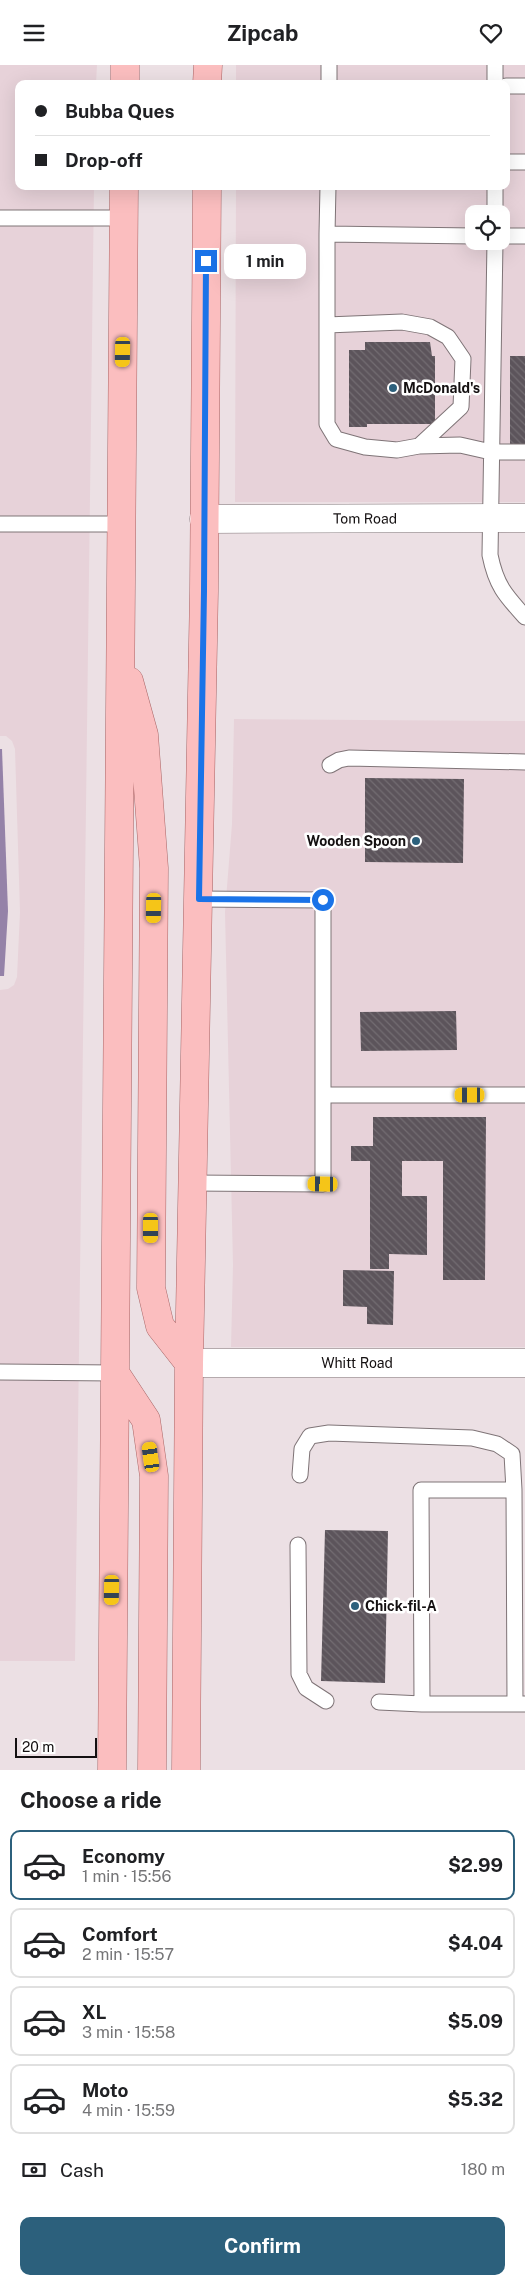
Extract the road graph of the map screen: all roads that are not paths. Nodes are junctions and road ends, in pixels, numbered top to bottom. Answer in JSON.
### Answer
{"nodes":[{"id":1,"x":125,"y":65,"type":"edge"},
{"id":2,"x":208,"y":65,"type":"edge"},
{"id":3,"x":329,"y":65,"type":"edge"},
{"id":4,"x":495,"y":65,"type":"edge"},
{"id":5,"x":125,"y":80,"type":"edge"},
{"id":6,"x":208,"y":80,"type":"edge"},
{"id":7,"x":329,"y":80,"type":"edge"},
{"id":8,"x":494,"y":80,"type":"edge"},
{"id":9,"x":510,"y":86,"type":"edge"},
{"id":10,"x":525,"y":86,"type":"edge"},
{"id":11,"x":510,"y":162,"type":"edge"},
{"id":12,"x":525,"y":162,"type":"edge"},
{"id":13,"x":124,"y":190,"type":"edge"},
{"id":14,"x":207,"y":190,"type":"edge"},
{"id":15,"x":328,"y":190,"type":"edge"},
{"id":16,"x":494,"y":190,"type":"edge"},
{"id":17,"x":494,"y":205,"type":"edge"},
{"id":18,"x":0,"y":218,"type":"edge"},
{"id":19,"x":124,"y":218,"type":"junction"},
{"id":20,"x":327,"y":234,"type":"junction"},
{"id":21,"x":465,"y":236,"type":"edge"},
{"id":22,"x":510,"y":236,"type":"edge"},
{"id":23,"x":525,"y":237,"type":"edge"},
{"id":24,"x":494,"y":250,"type":"edge"},
{"id":25,"x":327,"y":325,"type":"junction"},
{"id":26,"x":419,"y":446,"type":"junction"},
{"id":27,"x":491,"y":452,"type":"junction"},
{"id":28,"x":525,"y":452,"type":"edge"},
{"id":29,"x":490,"y":518,"type":"junction"},
{"id":30,"x":525,"y":518,"type":"edge"},
{"id":31,"x":204,"y":519,"type":"junction"},
{"id":32,"x":0,"y":525,"type":"edge"},
{"id":33,"x":121,"y":525,"type":"junction"},
{"id":34,"x":525,"y":617,"type":"edge"},
{"id":35,"x":120,"y":659,"type":"junction"},
{"id":36,"x":525,"y":762,"type":"edge"},
{"id":37,"x":330,"y":765,"type":"dead end"},
{"id":38,"x":199,"y":899,"type":"junction"},
{"id":39,"x":323,"y":1095,"type":"junction"},
{"id":40,"x":525,"y":1095,"type":"edge"},
{"id":41,"x":192,"y":1183,"type":"junction"},
{"id":42,"x":189,"y":1363,"type":"junction"},
{"id":43,"x":525,"y":1363,"type":"edge"},
{"id":44,"x":0,"y":1372,"type":"edge"},
{"id":45,"x":115,"y":1373,"type":"junction"},
{"id":46,"x":300,"y":1475,"type":"dead end"},
{"id":47,"x":514,"y":1491,"type":"junction"},
{"id":48,"x":298,"y":1545,"type":"dead end"},
{"id":49,"x":326,"y":1701,"type":"dead end"},
{"id":50,"x":379,"y":1702,"type":"dead end"},
{"id":51,"x":422,"y":1704,"type":"junction"},
{"id":52,"x":520,"y":1704,"type":"edge"},
{"id":53,"x":112,"y":1770,"type":"edge"},
{"id":54,"x":152,"y":1770,"type":"edge"},
{"id":55,"x":186,"y":1770,"type":"edge"}],
"edges":[{"from":1,"to":5,"type":"main road"},
{"from":2,"to":6,"type":"main road"},
{"from":3,"to":7,"type":"lane"},
{"from":4,"to":8,"type":"lane"},
{"from":9,"to":10,"type":"lane"},
{"from":11,"to":12,"type":"lane"},
{"from":13,"to":19,"type":"main road"},
{"from":14,"to":31,"type":"main road"},
{"from":15,"to":20,"type":"lane"},
{"from":16,"to":17,"type":"lane"},
{"from":18,"to":19,"type":"lane"},
{"from":19,"to":33,"type":"main road"},
{"from":20,"to":21,"type":"lane"},
{"from":20,"to":25,"type":"lane"},
{"from":22,"to":23,"type":"lane"},
{"from":24,"to":27,"type":"lane"},
{"from":25,"to":26,"type":"lane"},
{"from":25,"to":26,"type":"lane"},
{"from":26,"to":27,"type":"lane"},
{"from":27,"to":28,"type":"lane"},
{"from":27,"to":29,"type":"lane"},
{"from":29,"to":30,"type":"street","name":"Tom Road"},
{"from":29,"to":31,"type":"street","name":"Tom Road"},
{"from":29,"to":34,"type":"lane"},
{"from":31,"to":38,"type":"main road"},
{"from":32,"to":33,"type":"lane"},
{"from":33,"to":35,"type":"main road"},
{"from":35,"to":42,"type":"main road"},
{"from":35,"to":45,"type":"main road"},
{"from":36,"to":37,"type":"lane"},
{"from":38,"to":39,"type":"lane"},
{"from":38,"to":41,"type":"main road"},
{"from":39,"to":40,"type":"lane"},
{"from":39,"to":41,"type":"lane"},
{"from":41,"to":42,"type":"main road"},
{"from":42,"to":43,"type":"street","name":"Whitt Road"},
{"from":42,"to":55,"type":"main road"},
{"from":44,"to":45,"type":"lane"},
{"from":45,"to":53,"type":"main road"},
{"from":45,"to":54,"type":"main road"},
{"from":46,"to":47,"type":"lane"},
{"from":47,"to":51,"type":"lane"},
{"from":47,"to":52,"type":"lane"},
{"from":48,"to":49,"type":"lane"},
{"from":50,"to":51,"type":"lane"},
{"from":51,"to":52,"type":"lane"}]}
